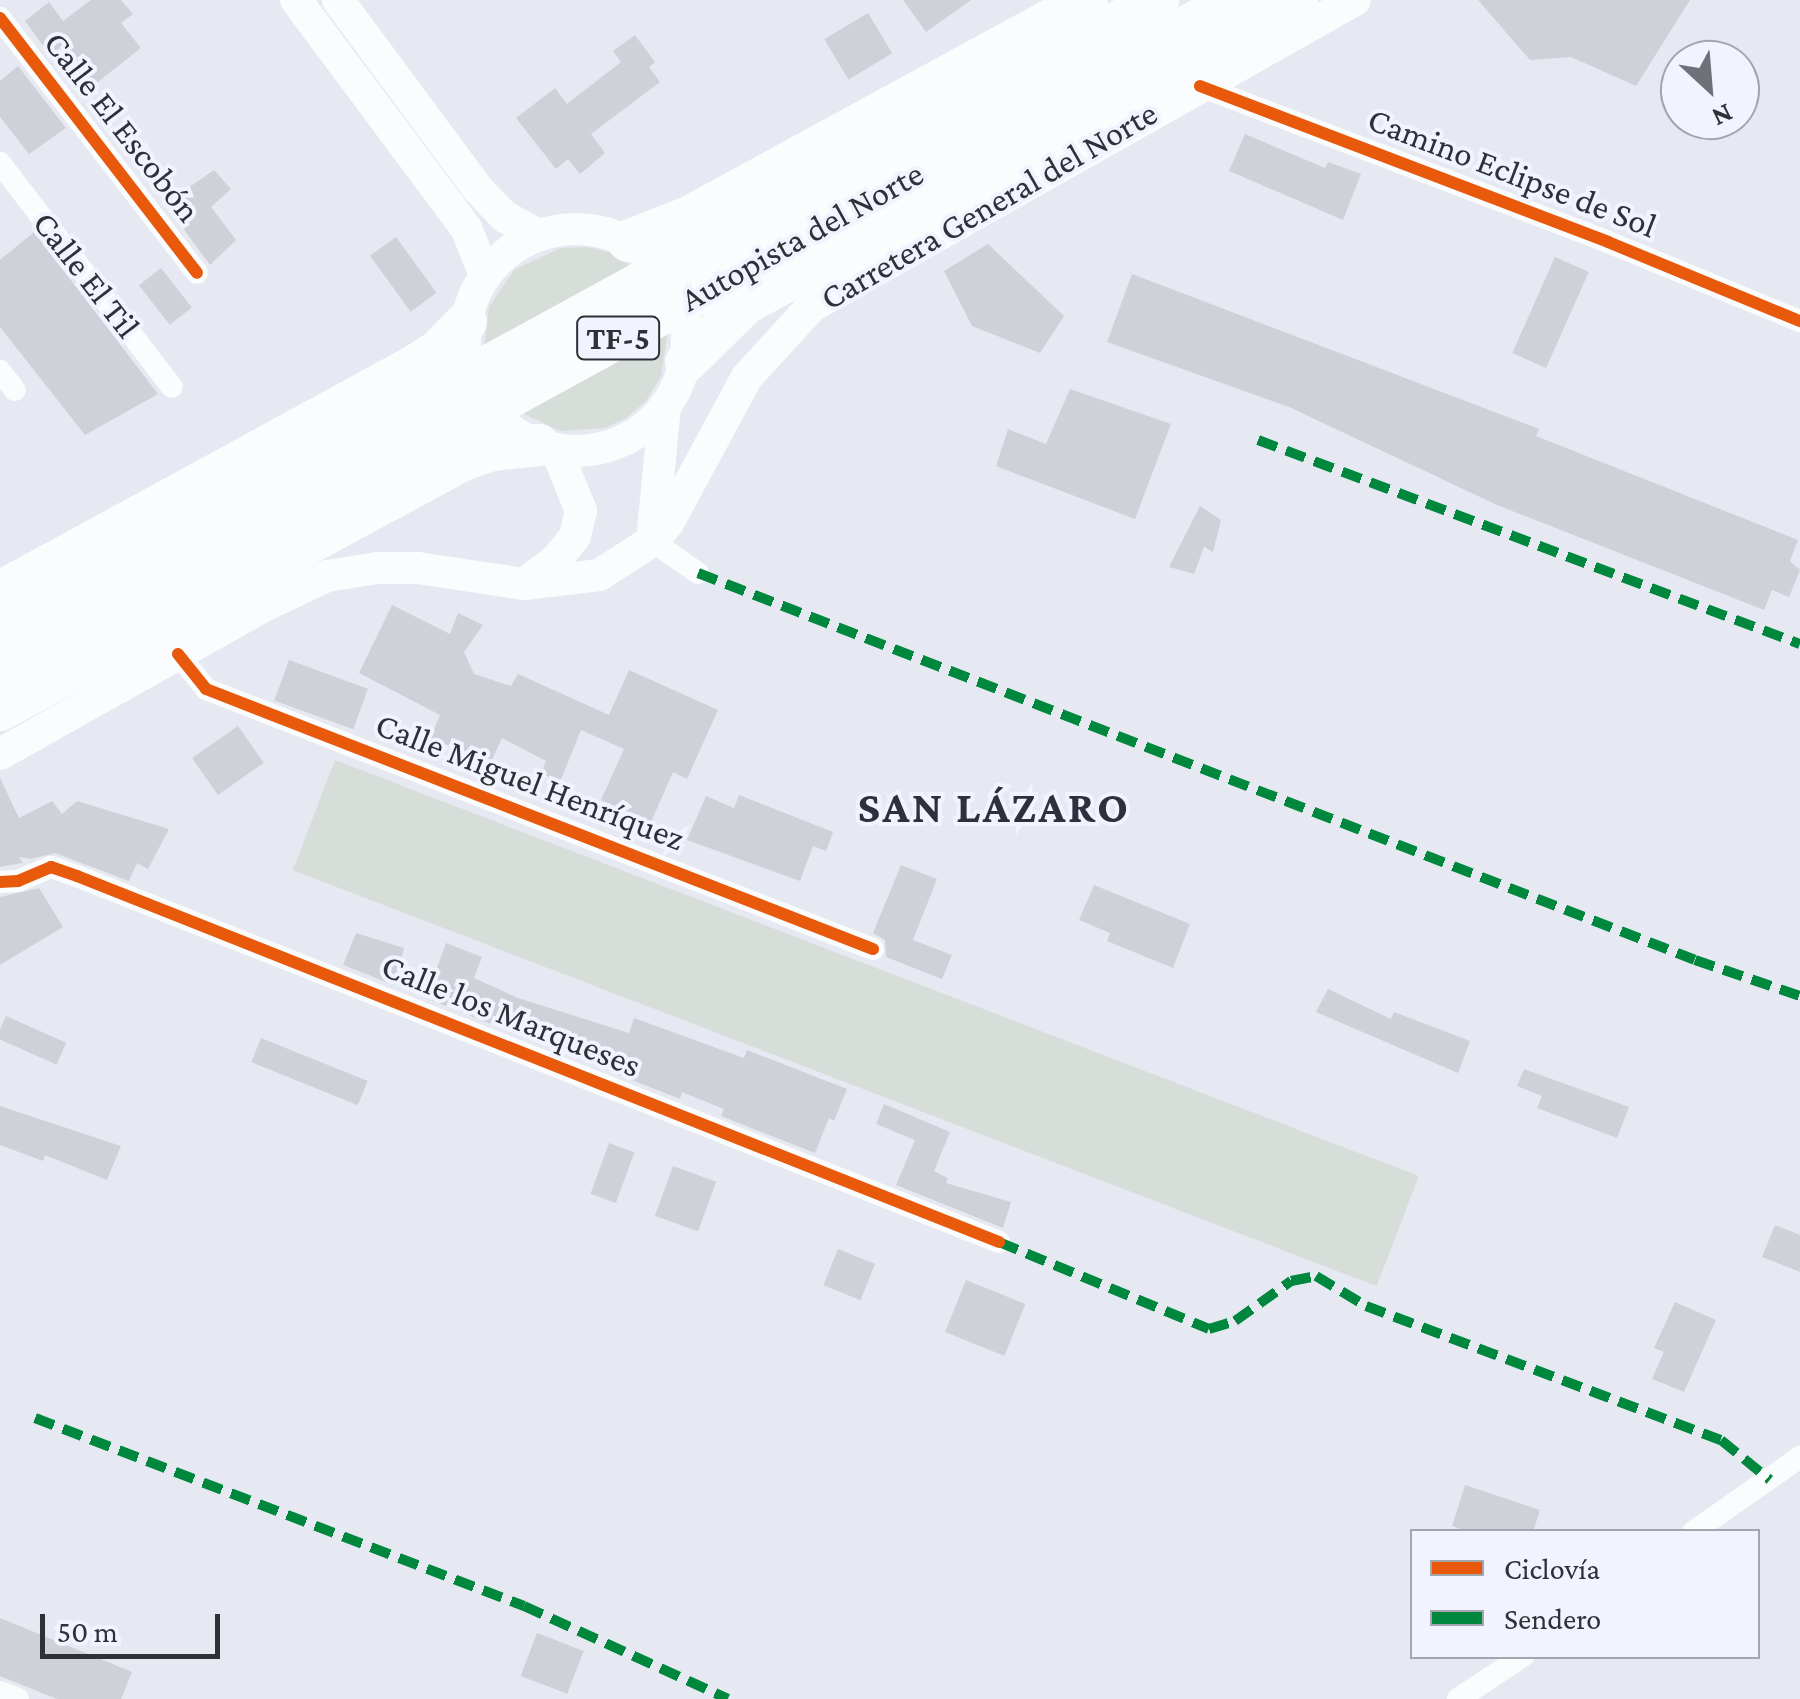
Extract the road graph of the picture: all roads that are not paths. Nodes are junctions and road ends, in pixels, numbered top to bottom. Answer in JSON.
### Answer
{"nodes":[{"id":1,"x":296,"y":0,"type":"edge"},
{"id":2,"x":338,"y":0,"type":"edge"},
{"id":3,"x":1086,"y":0,"type":"edge"},
{"id":4,"x":1158,"y":0,"type":"edge"},
{"id":5,"x":1236,"y":0,"type":"edge"},
{"id":6,"x":1296,"y":0,"type":"edge"},
{"id":7,"x":1355,"y":0,"type":"edge"},
{"id":8,"x":0,"y":18,"type":"edge"},
{"id":9,"x":1200,"y":86,"type":"junction"},
{"id":10,"x":0,"y":163,"type":"edge"},
{"id":11,"x":539,"y":235,"type":"junction"},
{"id":12,"x":641,"y":250,"type":"junction"},
{"id":13,"x":197,"y":273,"type":"dead end"},
{"id":14,"x":485,"y":275,"type":"junction"},
{"id":15,"x":1800,"y":320,"type":"edge"},
{"id":16,"x":465,"y":332,"type":"junction"},
{"id":17,"x":687,"y":348,"type":"junction"},
{"id":18,"x":0,"y":371,"type":"edge"},
{"id":19,"x":172,"y":387,"type":"dead end"},
{"id":20,"x":15,"y":390,"type":"dead end"},
{"id":21,"x":665,"y":407,"type":"junction"},
{"id":22,"x":537,"y":443,"type":"junction"},
{"id":23,"x":652,"y":541,"type":"junction"},
{"id":24,"x":698,"y":573,"type":"dead end"},
{"id":25,"x":524,"y":584,"type":"junction"},
{"id":26,"x":0,"y":592,"type":"edge"},
{"id":27,"x":0,"y":634,"type":"edge"},
{"id":28,"x":178,"y":654,"type":"junction"},
{"id":29,"x":0,"y":676,"type":"edge"},
{"id":30,"x":0,"y":710,"type":"edge"},
{"id":31,"x":0,"y":754,"type":"edge"},
{"id":32,"x":0,"y":882,"type":"edge"},
{"id":33,"x":873,"y":949,"type":"dead end"},
{"id":34,"x":999,"y":1242,"type":"dead end"},
{"id":35,"x":1800,"y":1456,"type":"edge"},
{"id":36,"x":1697,"y":1529,"type":"edge"},
{"id":37,"x":1518,"y":1659,"type":"edge"},
{"id":38,"x":0,"y":1692,"type":"edge"},
{"id":39,"x":18,"y":1699,"type":"edge"},
{"id":40,"x":1458,"y":1699,"type":"edge"}],
"edges":[{"from":1,"to":14,"type":"main road"},
{"from":2,"to":11,"type":"main road"},
{"from":3,"to":12,"type":"highway"},
{"from":4,"to":27,"type":"highway","name":"Autopista del Norte","number":"TF-5"},
{"from":5,"to":29,"type":"highway","name":"Autopista del Norte","number":"TF-5"},
{"from":6,"to":17,"type":"highway"},
{"from":7,"to":9,"type":"main road","name":"Carretera General del Norte"},
{"from":8,"to":13,"type":"street","name":"Calle El Escobón"},
{"from":9,"to":15,"type":"street","name":"Camino Eclipse de Sol"},
{"from":9,"to":23,"type":"main road","name":"Carretera General del Norte"},
{"from":10,"to":19,"type":"street","name":"Calle El Til"},
{"from":11,"to":12,"type":"main road"},
{"from":11,"to":14,"type":"main road"},
{"from":12,"to":17,"type":"main road"},
{"from":14,"to":16,"type":"main road"},
{"from":16,"to":22,"type":"main road"},
{"from":16,"to":26,"type":"highway"},
{"from":17,"to":21,"type":"main road"},
{"from":18,"to":20,"type":"street"},
{"from":21,"to":22,"type":"main road"},
{"from":21,"to":23,"type":"main road"},
{"from":22,"to":25,"type":"main road"},
{"from":22,"to":30,"type":"highway"},
{"from":23,"to":24,"type":"street"},
{"from":23,"to":25,"type":"main road","name":"Carretera General del Norte"},
{"from":25,"to":28,"type":"main road","name":"Carretera General del Norte"},
{"from":28,"to":31,"type":"main road","name":"Carretera General del Norte"},
{"from":28,"to":33,"type":"street","name":"Calle Miguel Henríquez"},
{"from":32,"to":34,"type":"street","name":"Calle los Marqueses"},
{"from":35,"to":36,"type":"street"},
{"from":37,"to":40,"type":"street"},
{"from":38,"to":39,"type":"street"}]}
